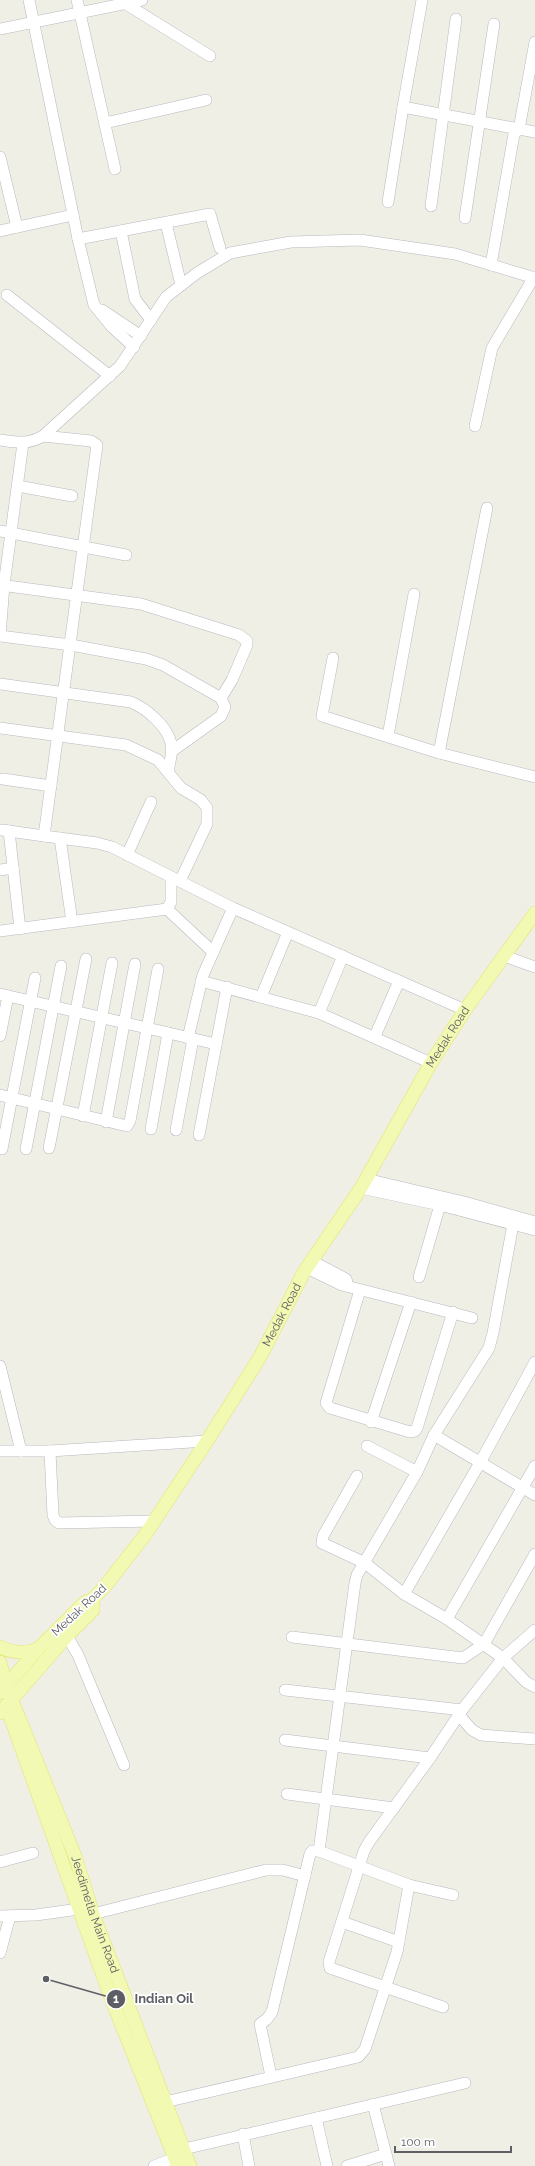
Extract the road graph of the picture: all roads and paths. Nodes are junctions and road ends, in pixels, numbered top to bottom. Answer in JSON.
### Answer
{"nodes":[{"id":1,"x":29,"y":0,"type":"edge"},
{"id":2,"x":77,"y":0,"type":"edge"},
{"id":3,"x":142,"y":0,"type":"edge"},
{"id":4,"x":422,"y":0,"type":"edge"},
{"id":5,"x":126,"y":2,"type":"edge"},
{"id":6,"x":80,"y":14,"type":"junction"},
{"id":7,"x":456,"y":19,"type":"dead end"},
{"id":8,"x":34,"y":24,"type":"junction"},
{"id":9,"x":494,"y":24,"type":"dead end"},
{"id":10,"x":0,"y":30,"type":"edge"},
{"id":11,"x":535,"y":42,"type":"edge"},
{"id":12,"x":210,"y":56,"type":"dead end"},
{"id":13,"x":206,"y":100,"type":"dead end"},
{"id":14,"x":403,"y":107,"type":"junction"},
{"id":15,"x":442,"y":114,"type":"junction"},
{"id":16,"x":479,"y":121,"type":"junction"},
{"id":17,"x":105,"y":123,"type":"junction"},
{"id":18,"x":520,"y":129,"type":"junction"},
{"id":19,"x":535,"y":132,"type":"edge"},
{"id":20,"x":0,"y":157,"type":"edge"},
{"id":21,"x":115,"y":169,"type":"dead end"},
{"id":22,"x":388,"y":202,"type":"dead end"},
{"id":23,"x":431,"y":206,"type":"dead end"},
{"id":24,"x":73,"y":215,"type":"junction"},
{"id":25,"x":465,"y":218,"type":"dead end"},
{"id":26,"x":166,"y":223,"type":"junction"},
{"id":27,"x":17,"y":227,"type":"junction"},
{"id":28,"x":0,"y":231,"type":"edge"},
{"id":29,"x":121,"y":231,"type":"junction"},
{"id":30,"x":78,"y":240,"type":"junction"},
{"id":31,"x":220,"y":248,"type":"dead end"},
{"id":32,"x":491,"y":265,"type":"junction"},
{"id":33,"x":535,"y":277,"type":"edge"},
{"id":34,"x":181,"y":285,"type":"junction"},
{"id":35,"x":7,"y":295,"type":"dead end"},
{"id":36,"x":94,"y":305,"type":"junction"},
{"id":37,"x":151,"y":320,"type":"junction"},
{"id":38,"x":141,"y":336,"type":"junction"},
{"id":39,"x":134,"y":347,"type":"junction"},
{"id":40,"x":110,"y":376,"type":"junction"},
{"id":41,"x":475,"y":426,"type":"dead end"},
{"id":42,"x":42,"y":436,"type":"junction"},
{"id":43,"x":0,"y":440,"type":"edge"},
{"id":44,"x":24,"y":443,"type":"junction"},
{"id":45,"x":18,"y":486,"type":"junction"},
{"id":46,"x":72,"y":496,"type":"dead end"},
{"id":47,"x":487,"y":508,"type":"dead end"},
{"id":48,"x":6,"y":532,"type":"edge"},
{"id":49,"x":83,"y":545,"type":"junction"},
{"id":50,"x":126,"y":555,"type":"dead end"},
{"id":51,"x":2,"y":585,"type":"edge"},
{"id":52,"x":414,"y":594,"type":"dead end"},
{"id":53,"x":78,"y":595,"type":"junction"},
{"id":54,"x":0,"y":636,"type":"edge"},
{"id":55,"x":70,"y":645,"type":"junction"},
{"id":56,"x":333,"y":658,"type":"dead end"},
{"id":57,"x":0,"y":684,"type":"edge"},
{"id":58,"x":65,"y":694,"type":"junction"},
{"id":59,"x":221,"y":698,"type":"junction"},
{"id":60,"x":0,"y":728,"type":"edge"},
{"id":61,"x":58,"y":736,"type":"junction"},
{"id":62,"x":388,"y":736,"type":"junction"},
{"id":63,"x":172,"y":751,"type":"junction"},
{"id":64,"x":439,"y":753,"type":"junction"},
{"id":65,"x":168,"y":771,"type":"junction"},
{"id":66,"x":535,"y":777,"type":"edge"},
{"id":67,"x":3,"y":779,"type":"dead end"},
{"id":68,"x":52,"y":786,"type":"junction"},
{"id":69,"x":152,"y":802,"type":"dead end"},
{"id":70,"x":44,"y":836,"type":"junction"},
{"id":71,"x":60,"y":838,"type":"junction"},
{"id":72,"x":127,"y":855,"type":"junction"},
{"id":73,"x":13,"y":868,"type":"junction"},
{"id":74,"x":0,"y":870,"type":"edge"},
{"id":75,"x":175,"y":879,"type":"junction"},
{"id":76,"x":233,"y":908,"type":"junction"},
{"id":77,"x":167,"y":909,"type":"junction"},
{"id":78,"x":535,"y":913,"type":"edge"},
{"id":79,"x":72,"y":922,"type":"junction"},
{"id":80,"x":20,"y":928,"type":"junction"},
{"id":81,"x":0,"y":931,"type":"edge"},
{"id":82,"x":288,"y":932,"type":"junction"},
{"id":83,"x":214,"y":952,"type":"junction"},
{"id":84,"x":343,"y":956,"type":"junction"},
{"id":85,"x":504,"y":956,"type":"junction"},
{"id":86,"x":86,"y":959,"type":"dead end"},
{"id":87,"x":112,"y":963,"type":"dead end"},
{"id":88,"x":135,"y":964,"type":"dead end"},
{"id":89,"x":61,"y":966,"type":"dead end"},
{"id":90,"x":535,"y":967,"type":"edge"},
{"id":91,"x":158,"y":969,"type":"dead end"},
{"id":92,"x":35,"y":978,"type":"dead end"},
{"id":93,"x":201,"y":981,"type":"junction"},
{"id":94,"x":399,"y":981,"type":"junction"},
{"id":95,"x":227,"y":987,"type":"junction"},
{"id":96,"x":4,"y":995,"type":"edge"},
{"id":97,"x":261,"y":997,"type":"junction"},
{"id":98,"x":32,"y":1001,"type":"junction"},
{"id":99,"x":53,"y":1006,"type":"junction"},
{"id":100,"x":465,"y":1010,"type":"junction"},
{"id":101,"x":76,"y":1011,"type":"junction"},
{"id":102,"x":319,"y":1013,"type":"junction"},
{"id":103,"x":102,"y":1017,"type":"junction"},
{"id":104,"x":124,"y":1023,"type":"junction"},
{"id":105,"x":147,"y":1028,"type":"junction"},
{"id":106,"x":168,"y":1033,"type":"junction"},
{"id":107,"x":0,"y":1036,"type":"edge"},
{"id":108,"x":375,"y":1036,"type":"junction"},
{"id":109,"x":190,"y":1038,"type":"junction"},
{"id":110,"x":216,"y":1044,"type":"junction"},
{"id":111,"x":431,"y":1063,"type":"junction"},
{"id":112,"x":0,"y":1095,"type":"edge"},
{"id":113,"x":12,"y":1098,"type":"junction"},
{"id":114,"x":34,"y":1104,"type":"junction"},
{"id":115,"x":57,"y":1110,"type":"junction"},
{"id":116,"x":83,"y":1116,"type":"junction"},
{"id":117,"x":106,"y":1122,"type":"junction"},
{"id":118,"x":152,"y":1129,"type":"dead end"},
{"id":119,"x":176,"y":1130,"type":"dead end"},
{"id":120,"x":199,"y":1135,"type":"dead end"},
{"id":121,"x":49,"y":1148,"type":"dead end"},
{"id":122,"x":2,"y":1149,"type":"dead end"},
{"id":123,"x":26,"y":1149,"type":"dead end"},
{"id":124,"x":364,"y":1184,"type":"junction"},
{"id":125,"x":440,"y":1205,"type":"junction"},
{"id":126,"x":535,"y":1222,"type":"edge"},
{"id":127,"x":513,"y":1224,"type":"junction"},
{"id":128,"x":535,"y":1230,"type":"edge"},
{"id":129,"x":309,"y":1264,"type":"junction"},
{"id":130,"x":419,"y":1277,"type":"dead end"},
{"id":131,"x":360,"y":1290,"type":"junction"},
{"id":132,"x":411,"y":1302,"type":"junction"},
{"id":133,"x":453,"y":1312,"type":"junction"},
{"id":134,"x":472,"y":1318,"type":"dead end"},
{"id":135,"x":535,"y":1362,"type":"edge"},
{"id":136,"x":0,"y":1366,"type":"edge"},
{"id":137,"x":4,"y":1404,"type":"edge"},
{"id":138,"x":371,"y":1422,"type":"junction"},
{"id":139,"x":434,"y":1435,"type":"junction"},
{"id":140,"x":207,"y":1441,"type":"junction"},
{"id":141,"x":367,"y":1446,"type":"dead end"},
{"id":142,"x":0,"y":1451,"type":"edge"},
{"id":143,"x":21,"y":1451,"type":"junction"},
{"id":144,"x":50,"y":1451,"type":"junction"},
{"id":145,"x":481,"y":1461,"type":"junction"},
{"id":146,"x":535,"y":1466,"type":"edge"},
{"id":147,"x":417,"y":1472,"type":"junction"},
{"id":148,"x":356,"y":1476,"type":"dead end"},
{"id":149,"x":524,"y":1488,"type":"junction"},
{"id":150,"x":535,"y":1495,"type":"edge"},
{"id":151,"x":154,"y":1521,"type":"junction"},
{"id":152,"x":535,"y":1554,"type":"edge"},
{"id":153,"x":365,"y":1563,"type":"junction"},
{"id":154,"x":404,"y":1594,"type":"junction"},
{"id":155,"x":93,"y":1599,"type":"junction"},
{"id":156,"x":447,"y":1619,"type":"junction"},
{"id":157,"x":535,"y":1630,"type":"edge"},
{"id":158,"x":67,"y":1636,"type":"junction"},
{"id":159,"x":292,"y":1637,"type":"dead end"},
{"id":160,"x":346,"y":1643,"type":"junction"},
{"id":161,"x":484,"y":1644,"type":"junction"},
{"id":162,"x":0,"y":1647,"type":"edge"},
{"id":163,"x":38,"y":1649,"type":"junction"},
{"id":164,"x":503,"y":1658,"type":"junction"},
{"id":165,"x":0,"y":1662,"type":"edge"},
{"id":166,"x":535,"y":1687,"type":"edge"},
{"id":167,"x":285,"y":1690,"type":"dead end"},
{"id":168,"x":340,"y":1696,"type":"junction"},
{"id":169,"x":4,"y":1699,"type":"edge"},
{"id":170,"x":460,"y":1712,"type":"junction"},
{"id":171,"x":535,"y":1739,"type":"edge"},
{"id":172,"x":285,"y":1740,"type":"dead end"},
{"id":173,"x":334,"y":1745,"type":"junction"},
{"id":174,"x":430,"y":1758,"type":"junction"},
{"id":175,"x":124,"y":1765,"type":"dead end"},
{"id":176,"x":287,"y":1794,"type":"dead end"},
{"id":177,"x":327,"y":1798,"type":"junction"},
{"id":178,"x":394,"y":1808,"type":"junction"},
{"id":179,"x":319,"y":1851,"type":"junction"},
{"id":180,"x":33,"y":1853,"type":"dead end"},
{"id":181,"x":0,"y":1862,"type":"edge"},
{"id":182,"x":359,"y":1866,"type":"junction"},
{"id":183,"x":305,"y":1876,"type":"junction"},
{"id":184,"x":409,"y":1885,"type":"junction"},
{"id":185,"x":453,"y":1895,"type":"dead end"},
{"id":186,"x":78,"y":1909,"type":"junction"},
{"id":187,"x":93,"y":1914,"type":"junction"},
{"id":188,"x":5,"y":1916,"type":"edge"},
{"id":189,"x":342,"y":1922,"type":"junction"},
{"id":190,"x":399,"y":1942,"type":"junction"},
{"id":191,"x":0,"y":1953,"type":"edge"},
{"id":192,"x":386,"y":1986,"type":"junction"},
{"id":193,"x":443,"y":2007,"type":"dead end"},
{"id":194,"x":271,"y":2076,"type":"junction"},
{"id":195,"x":465,"y":2083,"type":"dead end"},
{"id":196,"x":166,"y":2102,"type":"junction"},
{"id":197,"x":373,"y":2104,"type":"junction"},
{"id":198,"x":316,"y":2118,"type":"junction"},
{"id":199,"x":243,"y":2134,"type":"junction"},
{"id":200,"x":386,"y":2154,"type":"junction"},
{"id":201,"x":179,"y":2158,"type":"edge"},
{"id":202,"x":154,"y":2166,"type":"edge"},
{"id":203,"x":190,"y":2166,"type":"edge"},
{"id":204,"x":249,"y":2166,"type":"edge"},
{"id":205,"x":327,"y":2166,"type":"edge"},
{"id":206,"x":347,"y":2166,"type":"edge"},
{"id":207,"x":388,"y":2166,"type":"edge"}],
"edges":[{"from":1,"to":8,"type":"street"},
{"from":2,"to":6,"type":"street"},
{"from":3,"to":5,"type":"street"},
{"from":4,"to":14,"type":"street"},
{"from":5,"to":6,"type":"street"},
{"from":5,"to":12,"type":"street"},
{"from":6,"to":8,"type":"street"},
{"from":6,"to":17,"type":"street"},
{"from":7,"to":15,"type":"street"},
{"from":8,"to":10,"type":"street"},
{"from":8,"to":24,"type":"street"},
{"from":9,"to":16,"type":"street"},
{"from":11,"to":18,"type":"street"},
{"from":13,"to":17,"type":"street"},
{"from":14,"to":15,"type":"street"},
{"from":14,"to":22,"type":"street"},
{"from":15,"to":16,"type":"street"},
{"from":15,"to":23,"type":"street"},
{"from":16,"to":18,"type":"street"},
{"from":16,"to":25,"type":"street"},
{"from":17,"to":21,"type":"street"},
{"from":18,"to":19,"type":"street"},
{"from":18,"to":32,"type":"street"},
{"from":20,"to":27,"type":"street"},
{"from":24,"to":27,"type":"street"},
{"from":24,"to":30,"type":"street"},
{"from":26,"to":29,"type":"street"},
{"from":26,"to":31,"type":"street"},
{"from":26,"to":34,"type":"street"},
{"from":27,"to":28,"type":"street"},
{"from":29,"to":30,"type":"street"},
{"from":29,"to":37,"type":"street"},
{"from":30,"to":36,"type":"street"},
{"from":32,"to":33,"type":"street"},
{"from":32,"to":34,"type":"street"},
{"from":33,"to":41,"type":"street"},
{"from":34,"to":37,"type":"street"},
{"from":35,"to":40,"type":"street"},
{"from":36,"to":38,"type":"street"},
{"from":36,"to":39,"type":"street"},
{"from":37,"to":38,"type":"street"},
{"from":38,"to":39,"type":"street"},
{"from":39,"to":40,"type":"street"},
{"from":40,"to":42,"type":"street"},
{"from":42,"to":44,"type":"street"},
{"from":42,"to":49,"type":"street"},
{"from":43,"to":44,"type":"street"},
{"from":44,"to":45,"type":"street"},
{"from":45,"to":46,"type":"street"},
{"from":45,"to":48,"type":"street"},
{"from":47,"to":64,"type":"street"},
{"from":48,"to":49,"type":"street"},
{"from":48,"to":51,"type":"street"},
{"from":49,"to":50,"type":"street"},
{"from":49,"to":53,"type":"street"},
{"from":51,"to":53,"type":"street"},
{"from":51,"to":54,"type":"street"},
{"from":52,"to":62,"type":"street"},
{"from":53,"to":55,"type":"street"},
{"from":53,"to":59,"type":"street"},
{"from":54,"to":55,"type":"street"},
{"from":55,"to":58,"type":"street"},
{"from":55,"to":59,"type":"street"},
{"from":56,"to":62,"type":"street"},
{"from":57,"to":58,"type":"street"},
{"from":58,"to":61,"type":"street"},
{"from":58,"to":63,"type":"street"},
{"from":59,"to":63,"type":"street"},
{"from":60,"to":61,"type":"street"},
{"from":61,"to":65,"type":"street"},
{"from":61,"to":68,"type":"street"},
{"from":62,"to":64,"type":"street"},
{"from":63,"to":65,"type":"street"},
{"from":64,"to":66,"type":"street"},
{"from":65,"to":75,"type":"street"},
{"from":67,"to":68,"type":"street"},
{"from":68,"to":70,"type":"street"},
{"from":69,"to":72,"type":"street"},
{"from":70,"to":71,"type":"street"},
{"from":70,"to":73,"type":"street"},
{"from":71,"to":72,"type":"street"},
{"from":71,"to":79,"type":"street"},
{"from":72,"to":75,"type":"street"},
{"from":73,"to":74,"type":"street"},
{"from":73,"to":80,"type":"street"},
{"from":75,"to":76,"type":"street"},
{"from":75,"to":77,"type":"street"},
{"from":76,"to":82,"type":"street"},
{"from":76,"to":83,"type":"street"},
{"from":77,"to":79,"type":"street"},
{"from":77,"to":83,"type":"street"},
{"from":78,"to":85,"type":"main road","name":"Medak Road"},
{"from":79,"to":80,"type":"street"},
{"from":80,"to":81,"type":"street"},
{"from":82,"to":84,"type":"street"},
{"from":82,"to":97,"type":"street"},
{"from":83,"to":93,"type":"street"},
{"from":84,"to":94,"type":"street"},
{"from":84,"to":102,"type":"street"},
{"from":85,"to":90,"type":"street"},
{"from":85,"to":100,"type":"main road","name":"Medak Road"},
{"from":86,"to":101,"type":"street"},
{"from":87,"to":103,"type":"street"},
{"from":88,"to":104,"type":"street"},
{"from":89,"to":99,"type":"street"},
{"from":91,"to":105,"type":"street"},
{"from":92,"to":98,"type":"street"},
{"from":93,"to":95,"type":"street"},
{"from":93,"to":109,"type":"street"},
{"from":94,"to":100,"type":"street"},
{"from":94,"to":108,"type":"street"},
{"from":95,"to":97,"type":"street"},
{"from":95,"to":110,"type":"street"},
{"from":96,"to":98,"type":"street"},
{"from":96,"to":107,"type":"street"},
{"from":97,"to":102,"type":"street"},
{"from":98,"to":99,"type":"street"},
{"from":98,"to":113,"type":"street"},
{"from":99,"to":101,"type":"street"},
{"from":99,"to":114,"type":"street"},
{"from":100,"to":111,"type":"main road","name":"Medak Road"},
{"from":101,"to":103,"type":"street"},
{"from":101,"to":115,"type":"street"},
{"from":102,"to":108,"type":"street"},
{"from":103,"to":104,"type":"street"},
{"from":103,"to":116,"type":"street"},
{"from":104,"to":105,"type":"street"},
{"from":104,"to":117,"type":"street"},
{"from":105,"to":106,"type":"street"},
{"from":105,"to":117,"type":"street"},
{"from":106,"to":109,"type":"street"},
{"from":106,"to":118,"type":"street"},
{"from":108,"to":111,"type":"street"},
{"from":109,"to":110,"type":"street"},
{"from":109,"to":119,"type":"street"},
{"from":110,"to":120,"type":"street"},
{"from":111,"to":124,"type":"main road","name":"Medak Road"},
{"from":112,"to":113,"type":"street"},
{"from":113,"to":114,"type":"street"},
{"from":113,"to":122,"type":"street"},
{"from":114,"to":115,"type":"street"},
{"from":114,"to":123,"type":"street"},
{"from":115,"to":116,"type":"street"},
{"from":115,"to":121,"type":"street"},
{"from":116,"to":117,"type":"street"},
{"from":124,"to":125,"type":"street"},
{"from":124,"to":126,"type":"street"},
{"from":124,"to":129,"type":"main road","name":"Medak Road"},
{"from":125,"to":127,"type":"street"},
{"from":125,"to":130,"type":"street"},
{"from":127,"to":128,"type":"street"},
{"from":127,"to":139,"type":"street"},
{"from":129,"to":131,"type":"street"},
{"from":129,"to":140,"type":"main road","name":"Medak Road"},
{"from":131,"to":132,"type":"street"},
{"from":131,"to":138,"type":"street"},
{"from":132,"to":133,"type":"street"},
{"from":132,"to":138,"type":"street"},
{"from":133,"to":134,"type":"street"},
{"from":133,"to":138,"type":"street"},
{"from":135,"to":145,"type":"street"},
{"from":136,"to":137,"type":"street"},
{"from":137,"to":143,"type":"street"},
{"from":139,"to":145,"type":"street"},
{"from":139,"to":147,"type":"street"},
{"from":140,"to":144,"type":"street"},
{"from":140,"to":151,"type":"main road","name":"Medak Road"},
{"from":141,"to":147,"type":"street"},
{"from":142,"to":143,"type":"street"},
{"from":143,"to":144,"type":"street"},
{"from":144,"to":151,"type":"street"},
{"from":145,"to":149,"type":"street"},
{"from":145,"to":154,"type":"street"},
{"from":146,"to":149,"type":"street"},
{"from":147,"to":153,"type":"street"},
{"from":148,"to":153,"type":"street"},
{"from":149,"to":150,"type":"street"},
{"from":149,"to":156,"type":"street"},
{"from":151,"to":155,"type":"main road","name":"Medak Road"},
{"from":152,"to":161,"type":"street"},
{"from":153,"to":154,"type":"street"},
{"from":153,"to":160,"type":"street"},
{"from":154,"to":156,"type":"street"},
{"from":155,"to":158,"type":"main road"},
{"from":155,"to":163,"type":"main road","name":"Medak Road"},
{"from":156,"to":161,"type":"street"},
{"from":157,"to":164,"type":"street"},
{"from":158,"to":169,"type":"main road"},
{"from":158,"to":175,"type":"street"},
{"from":159,"to":160,"type":"street"},
{"from":160,"to":161,"type":"street"},
{"from":160,"to":168,"type":"street"},
{"from":161,"to":164,"type":"street"},
{"from":162,"to":163,"type":"main road"},
{"from":163,"to":169,"type":"main road","name":"Medak Road"},
{"from":164,"to":166,"type":"street"},
{"from":164,"to":170,"type":"street"},
{"from":165,"to":169,"type":"main road"},
{"from":167,"to":168,"type":"street"},
{"from":168,"to":170,"type":"street"},
{"from":168,"to":173,"type":"street"},
{"from":169,"to":186,"type":"main road","name":"Jeedimetla Main Road"},
{"from":169,"to":187,"type":"main road","name":"Jeedimetla Main Road"},
{"from":170,"to":171,"type":"street"},
{"from":170,"to":174,"type":"street"},
{"from":172,"to":173,"type":"street"},
{"from":173,"to":174,"type":"street"},
{"from":173,"to":177,"type":"street"},
{"from":174,"to":178,"type":"street"},
{"from":176,"to":177,"type":"street"},
{"from":177,"to":178,"type":"street"},
{"from":177,"to":179,"type":"street"},
{"from":178,"to":182,"type":"street"},
{"from":179,"to":182,"type":"street"},
{"from":179,"to":183,"type":"street"},
{"from":180,"to":181,"type":"street"},
{"from":182,"to":184,"type":"street"},
{"from":182,"to":189,"type":"street"},
{"from":183,"to":187,"type":"street"},
{"from":183,"to":194,"type":"street"},
{"from":184,"to":185,"type":"street"},
{"from":184,"to":190,"type":"street"},
{"from":186,"to":188,"type":"street"},
{"from":186,"to":201,"type":"main road","name":"Jeedimetla Main Road"},
{"from":187,"to":196,"type":"main road","name":"Jeedimetla Main Road"},
{"from":188,"to":191,"type":"street"},
{"from":189,"to":190,"type":"street"},
{"from":189,"to":192,"type":"street"},
{"from":190,"to":192,"type":"street"},
{"from":192,"to":193,"type":"street"},
{"from":192,"to":194,"type":"street"},
{"from":194,"to":196,"type":"street"},
{"from":195,"to":197,"type":"street"},
{"from":196,"to":201,"type":"main road","name":"Jeedimetla Main Road"},
{"from":197,"to":198,"type":"street"},
{"from":197,"to":200,"type":"street"},
{"from":198,"to":199,"type":"street"},
{"from":198,"to":205,"type":"street"},
{"from":199,"to":201,"type":"street"},
{"from":199,"to":204,"type":"street"},
{"from":200,"to":206,"type":"street"},
{"from":200,"to":207,"type":"street"},
{"from":201,"to":202,"type":"street"},
{"from":201,"to":203,"type":"main road","name":"Jeedimetla Main Road"}]}
